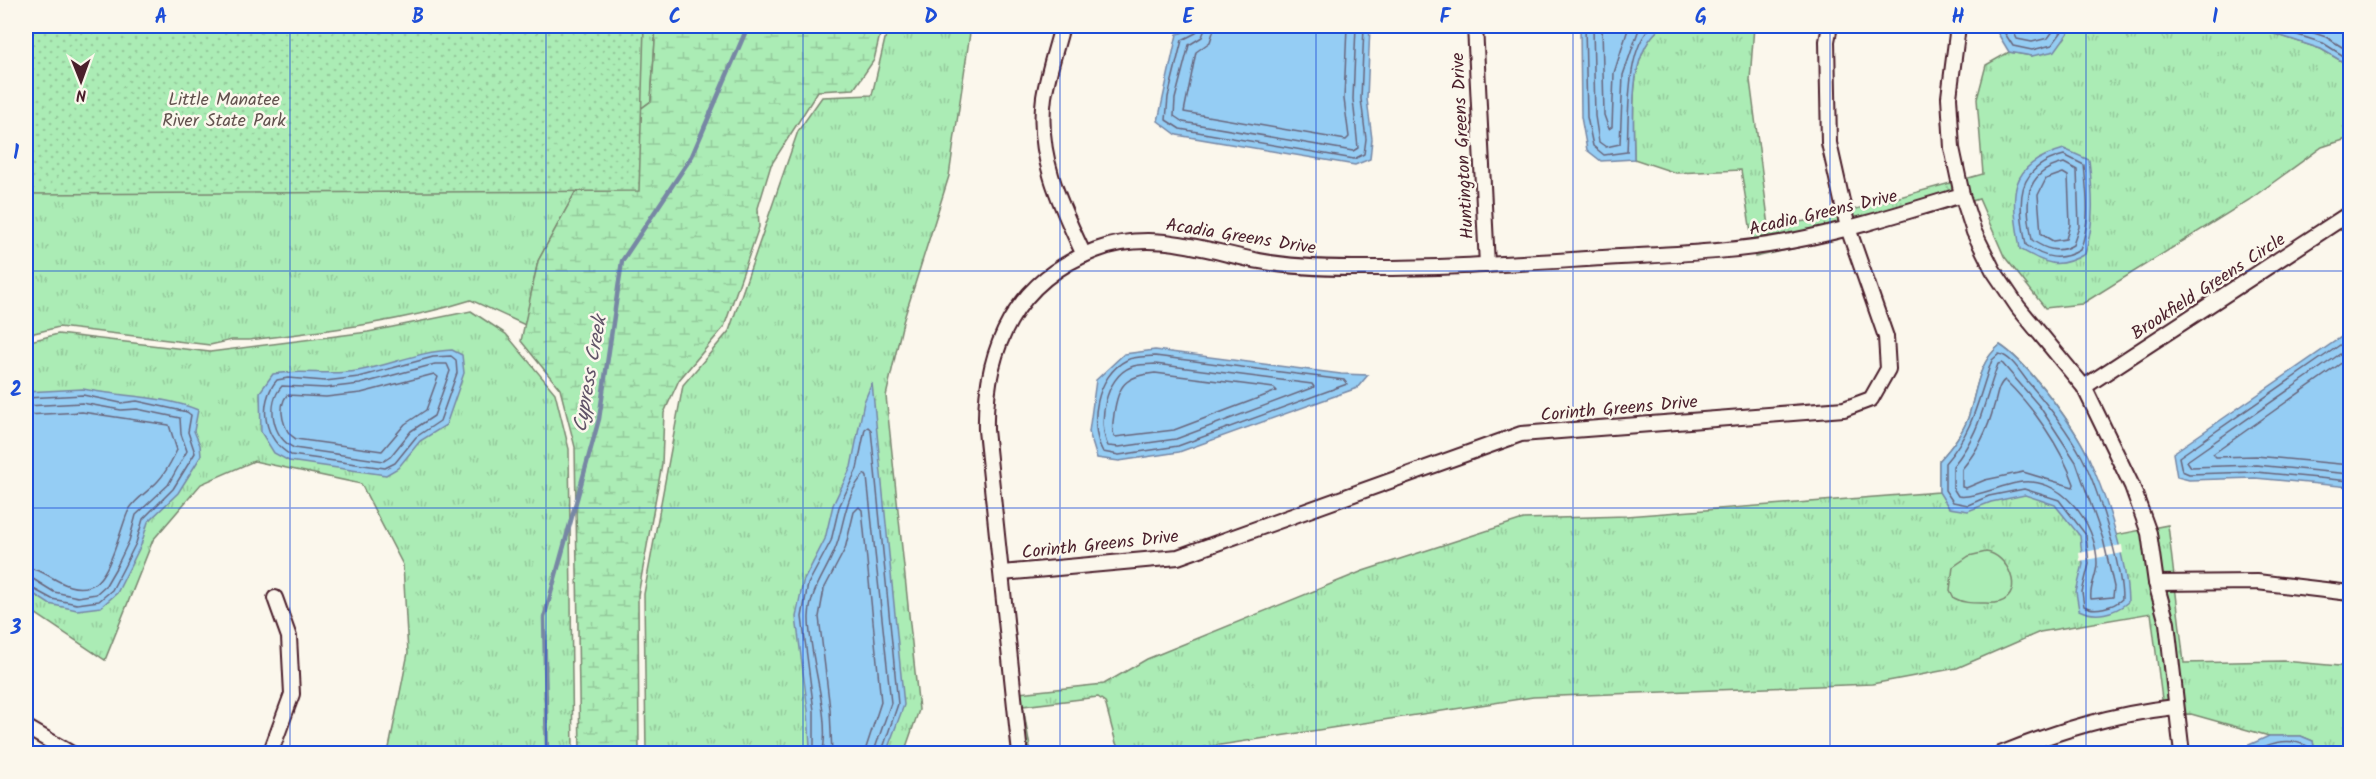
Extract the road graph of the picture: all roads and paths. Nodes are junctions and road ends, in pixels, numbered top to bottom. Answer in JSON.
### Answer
{"nodes":[{"id":1,"x":1062,"y":26,"type":"edge"},
{"id":2,"x":1475,"y":26,"type":"edge"},
{"id":3,"x":1830,"y":26,"type":"edge"},
{"id":4,"x":1958,"y":26,"type":"edge"},
{"id":5,"x":1962,"y":195,"type":"junction"},
{"id":6,"x":2350,"y":213,"type":"edge"},
{"id":7,"x":1848,"y":228,"type":"junction"},
{"id":8,"x":1084,"y":255,"type":"junction"},
{"id":9,"x":1487,"y":265,"type":"junction"},
{"id":10,"x":2084,"y":387,"type":"junction"},
{"id":11,"x":1002,"y":573,"type":"junction"},
{"id":12,"x":2157,"y":583,"type":"junction"},
{"id":13,"x":2350,"y":593,"type":"edge"},
{"id":14,"x":275,"y":598,"type":"dead end"},
{"id":15,"x":2175,"y":707,"type":"junction"},
{"id":16,"x":26,"y":728,"type":"edge"},
{"id":17,"x":72,"y":753,"type":"edge"},
{"id":18,"x":270,"y":753,"type":"edge"},
{"id":19,"x":1020,"y":753,"type":"edge"},
{"id":20,"x":2000,"y":753,"type":"edge"},
{"id":21,"x":2182,"y":753,"type":"edge"}],
"edges":[{"from":1,"to":8,"type":"street"},
{"from":2,"to":9,"type":"street","name":"Huntington Greens Drive"},
{"from":3,"to":7,"type":"street","name":"Corinth Greens Drive"},
{"from":4,"to":5,"type":"street"},
{"from":5,"to":7,"type":"street","name":"Acadia Greens Drive"},
{"from":5,"to":10,"type":"street"},
{"from":6,"to":10,"type":"street","name":"Brookfield Greens Circle"},
{"from":7,"to":9,"type":"street","name":"Acadia Greens Drive"},
{"from":7,"to":11,"type":"street","name":"Corinth Greens Drive"},
{"from":8,"to":9,"type":"street","name":"Acadia Greens Drive"},
{"from":8,"to":11,"type":"street","name":"Acadia Greens Drive"},
{"from":10,"to":12,"type":"street"},
{"from":11,"to":19,"type":"street","name":"Acadia Greens Drive"},
{"from":12,"to":13,"type":"street"},
{"from":12,"to":15,"type":"street"},
{"from":14,"to":18,"type":"street"},
{"from":15,"to":20,"type":"street"},
{"from":15,"to":21,"type":"street"},
{"from":16,"to":17,"type":"street"}]}
